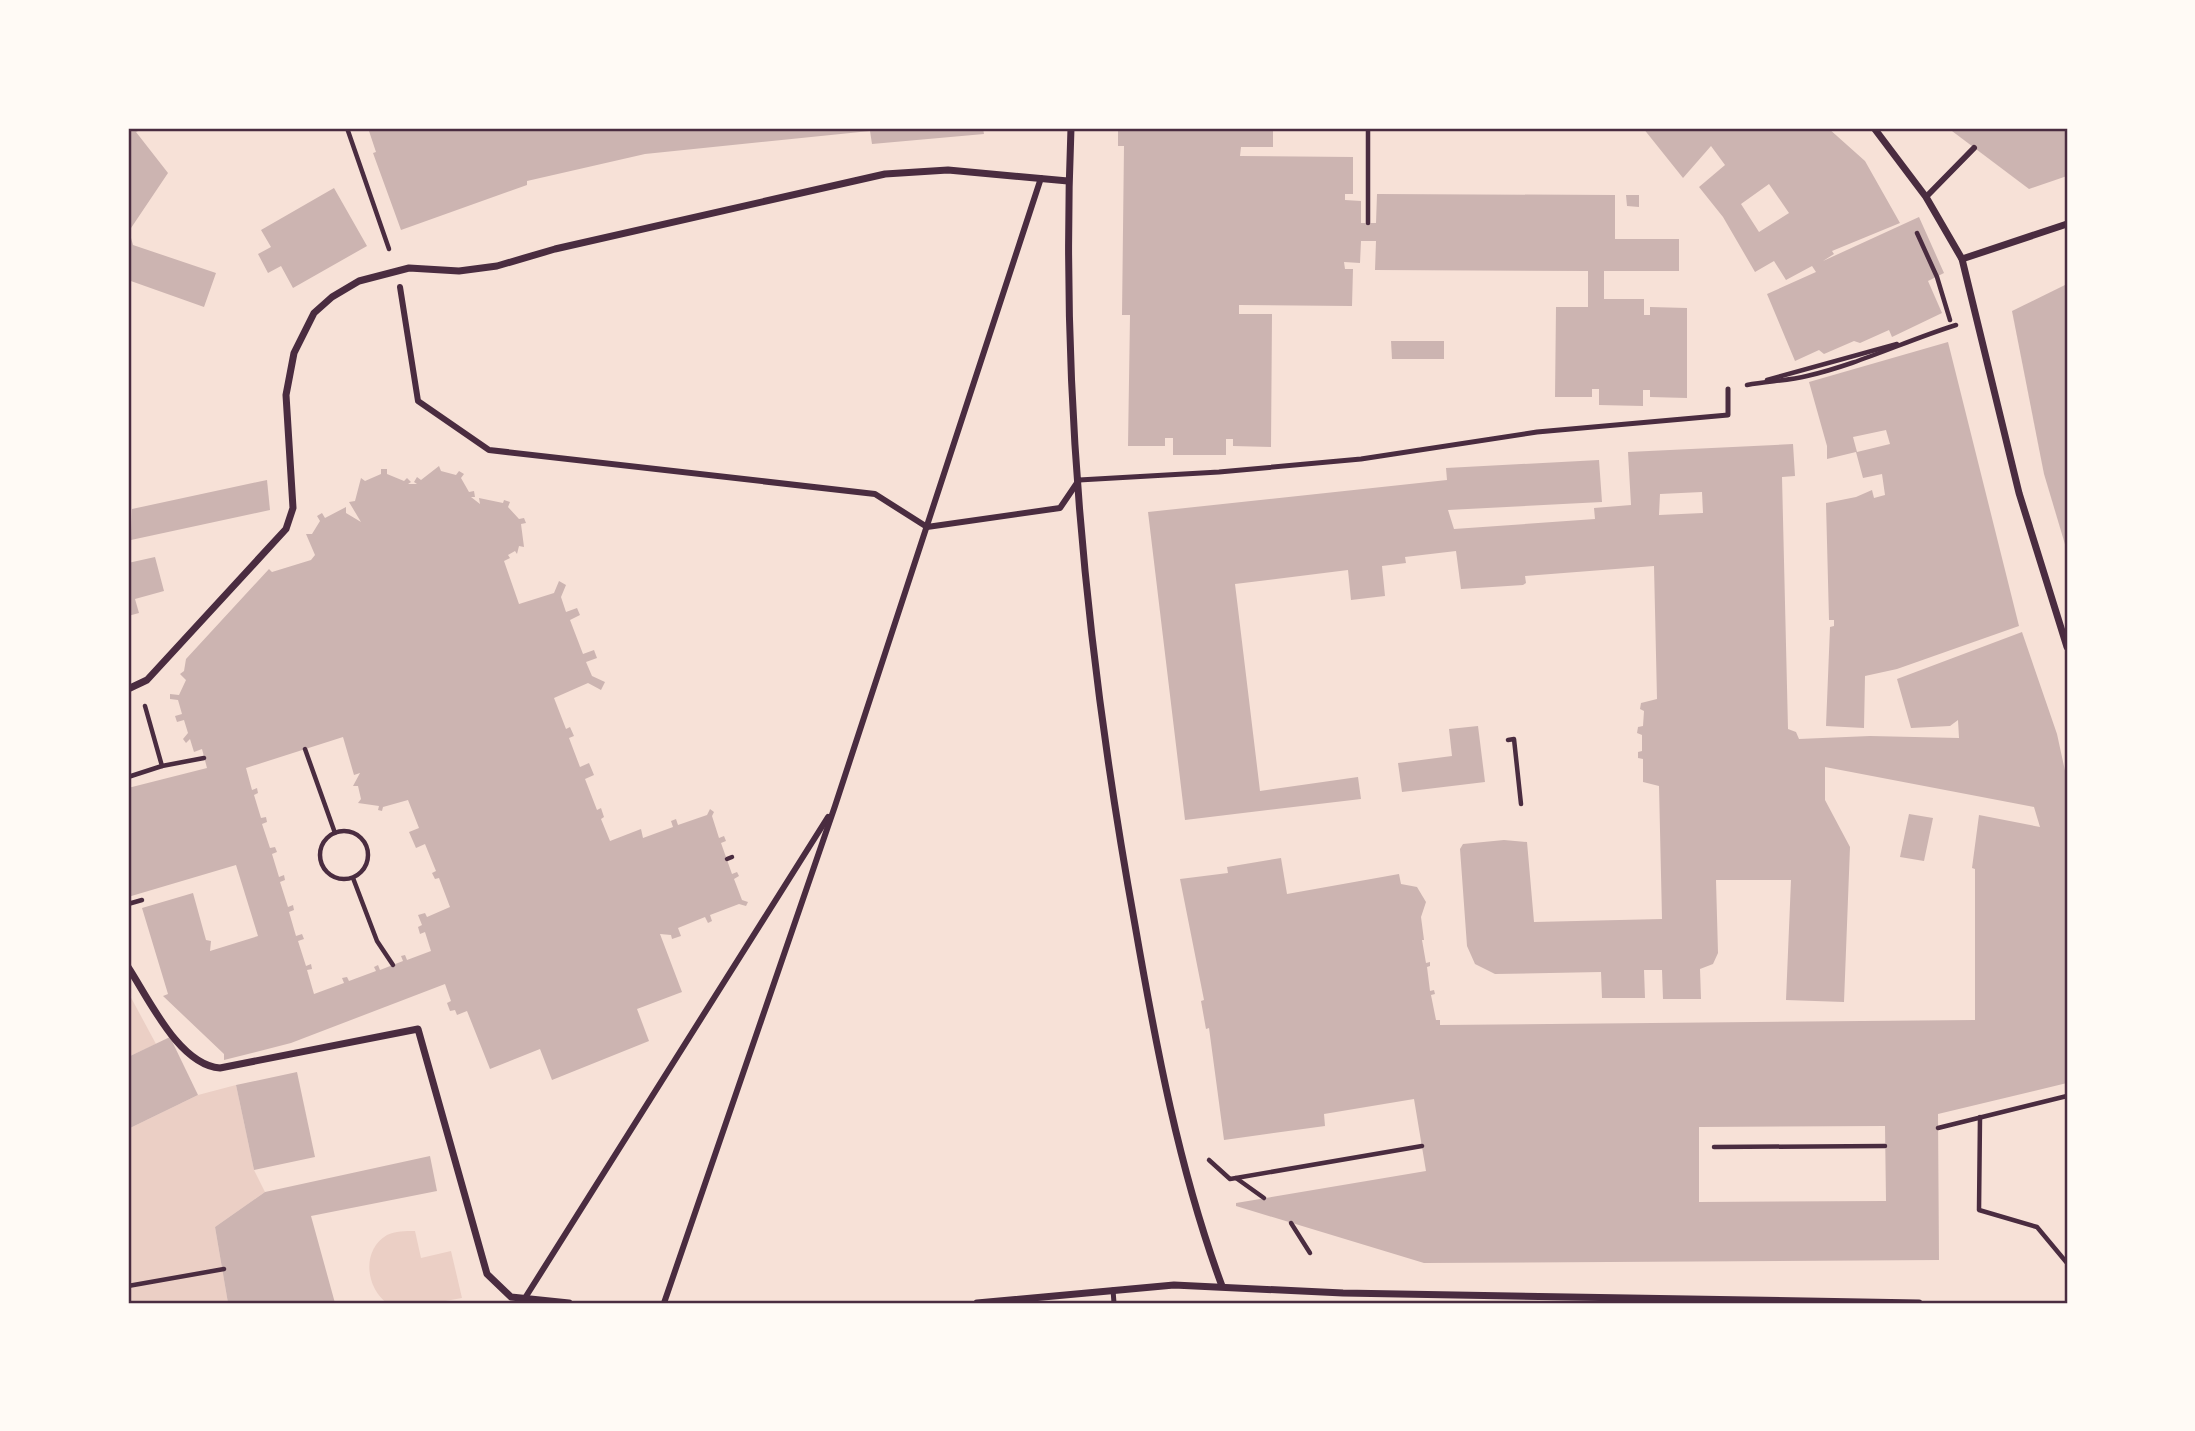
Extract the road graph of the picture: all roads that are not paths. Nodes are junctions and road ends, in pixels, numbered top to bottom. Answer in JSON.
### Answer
{"nodes":[{"id":1,"x":1071,"y":128,"type":"edge"},
{"id":2,"x":1874,"y":128,"type":"edge"},
{"id":3,"x":1975,"y":148,"type":"dead end"},
{"id":4,"x":1041,"y":178,"type":"junction"},
{"id":5,"x":1068,"y":181,"type":"junction"},
{"id":6,"x":1926,"y":197,"type":"junction"},
{"id":7,"x":2067,"y":224,"type":"edge"},
{"id":8,"x":1962,"y":259,"type":"junction"},
{"id":9,"x":400,"y":287,"type":"dead end"},
{"id":10,"x":1728,"y":389,"type":"road end"},
{"id":11,"x":1079,"y":480,"type":"junction"},
{"id":12,"x":927,"y":527,"type":"junction"},
{"id":13,"x":2067,"y":647,"type":"edge"},
{"id":14,"x":128,"y":689,"type":"edge"},
{"id":15,"x":835,"y":806,"type":"junction"},
{"id":16,"x":128,"y":967,"type":"edge"},
{"id":17,"x":1222,"y":1286,"type":"junction"},
{"id":18,"x":1113,"y":1290,"type":"junction"},
{"id":19,"x":524,"y":1301,"type":"edge"},
{"id":20,"x":569,"y":1303,"type":"edge"},
{"id":21,"x":664,"y":1303,"type":"edge"},
{"id":22,"x":977,"y":1303,"type":"edge"},
{"id":23,"x":1114,"y":1303,"type":"edge"},
{"id":24,"x":1919,"y":1303,"type":"edge"}],
"edges":[{"from":1,"to":5,"type":"street"},
{"from":2,"to":6,"type":"street"},
{"from":3,"to":6,"type":"street"},
{"from":4,"to":5,"type":"street"},
{"from":4,"to":12,"type":"street"},
{"from":4,"to":14,"type":"street"},
{"from":5,"to":11,"type":"street"},
{"from":6,"to":8,"type":"street"},
{"from":7,"to":8,"type":"street"},
{"from":8,"to":13,"type":"street"},
{"from":9,"to":12,"type":"street"},
{"from":10,"to":11,"type":"lane"},
{"from":11,"to":12,"type":"street"},
{"from":11,"to":17,"type":"street"},
{"from":12,"to":15,"type":"street"},
{"from":15,"to":19,"type":"street"},
{"from":15,"to":21,"type":"street"},
{"from":16,"to":19,"type":"street"},
{"from":17,"to":18,"type":"street"},
{"from":17,"to":24,"type":"street"},
{"from":18,"to":22,"type":"street"},
{"from":18,"to":23,"type":"lane"},
{"from":19,"to":20,"type":"street"}]}
